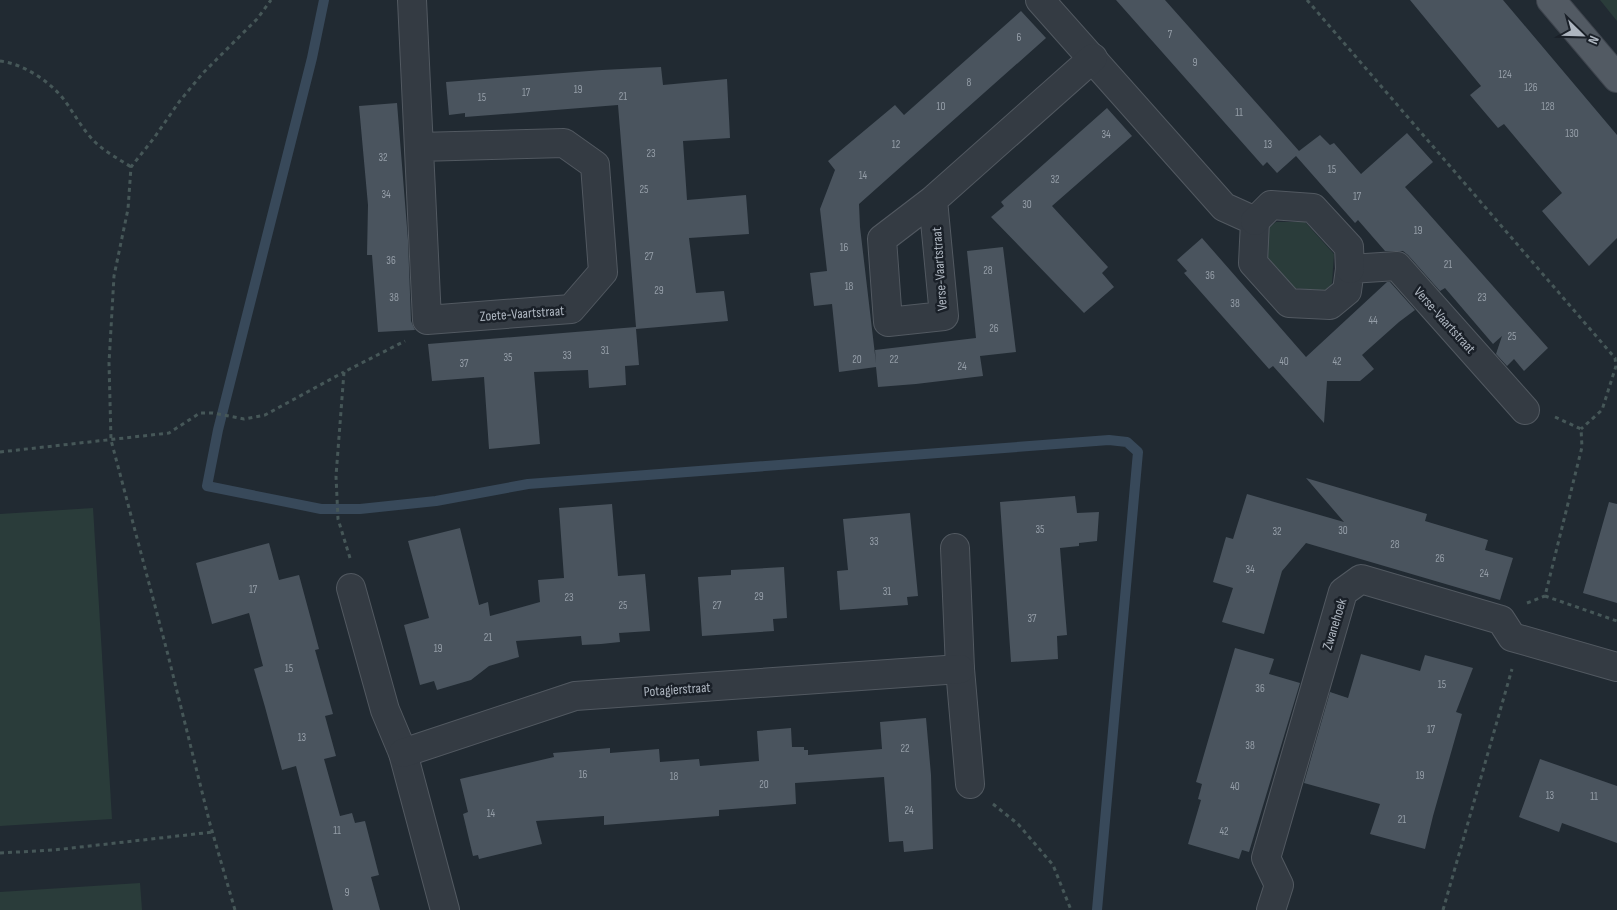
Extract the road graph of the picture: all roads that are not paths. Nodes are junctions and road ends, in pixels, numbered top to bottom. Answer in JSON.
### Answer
{"nodes":[{"id":1,"x":412,"y":0,"type":"edge"},
{"id":2,"x":1040,"y":0,"type":"edge"},
{"id":3,"x":1551,"y":0,"type":"edge"},
{"id":4,"x":1093,"y":58,"type":"junction"},
{"id":5,"x":1617,"y":78,"type":"edge"},
{"id":6,"x":419,"y":147,"type":"junction"},
{"id":7,"x":933,"y":200,"type":"dead end"},
{"id":8,"x":1255,"y":221,"type":"junction"},
{"id":9,"x":1350,"y":269,"type":"junction"},
{"id":10,"x":1525,"y":410,"type":"road end"},
{"id":11,"x":955,"y":548,"type":"dead end"},
{"id":12,"x":351,"y":588,"type":"road end"},
{"id":13,"x":1617,"y":667,"type":"edge"},
{"id":14,"x":960,"y":668,"type":"junction"},
{"id":15,"x":404,"y":753,"type":"junction"},
{"id":16,"x":970,"y":784,"type":"road end"},
{"id":17,"x":445,"y":910,"type":"edge"},
{"id":18,"x":1271,"y":910,"type":"edge"}],
"edges":[{"from":1,"to":6,"type":"street"},
{"from":2,"to":4,"type":"street"},
{"from":3,"to":5,"type":"main road"},
{"from":4,"to":7,"type":"street"},
{"from":4,"to":8,"type":"street"},
{"from":6,"to":6,"type":"street","name":"Zoete-Vaartstraat"},
{"from":8,"to":9,"type":"street"},
{"from":8,"to":9,"type":"street"},
{"from":9,"to":10,"type":"street","name":"Verse-Vaartstraat"},
{"from":11,"to":14,"type":"street"},
{"from":12,"to":15,"type":"street"},
{"from":13,"to":18,"type":"street","name":"Zwanehoek"},
{"from":14,"to":15,"type":"street","name":"Potagierstraat"},
{"from":14,"to":16,"type":"street"},
{"from":15,"to":17,"type":"street"}]}
